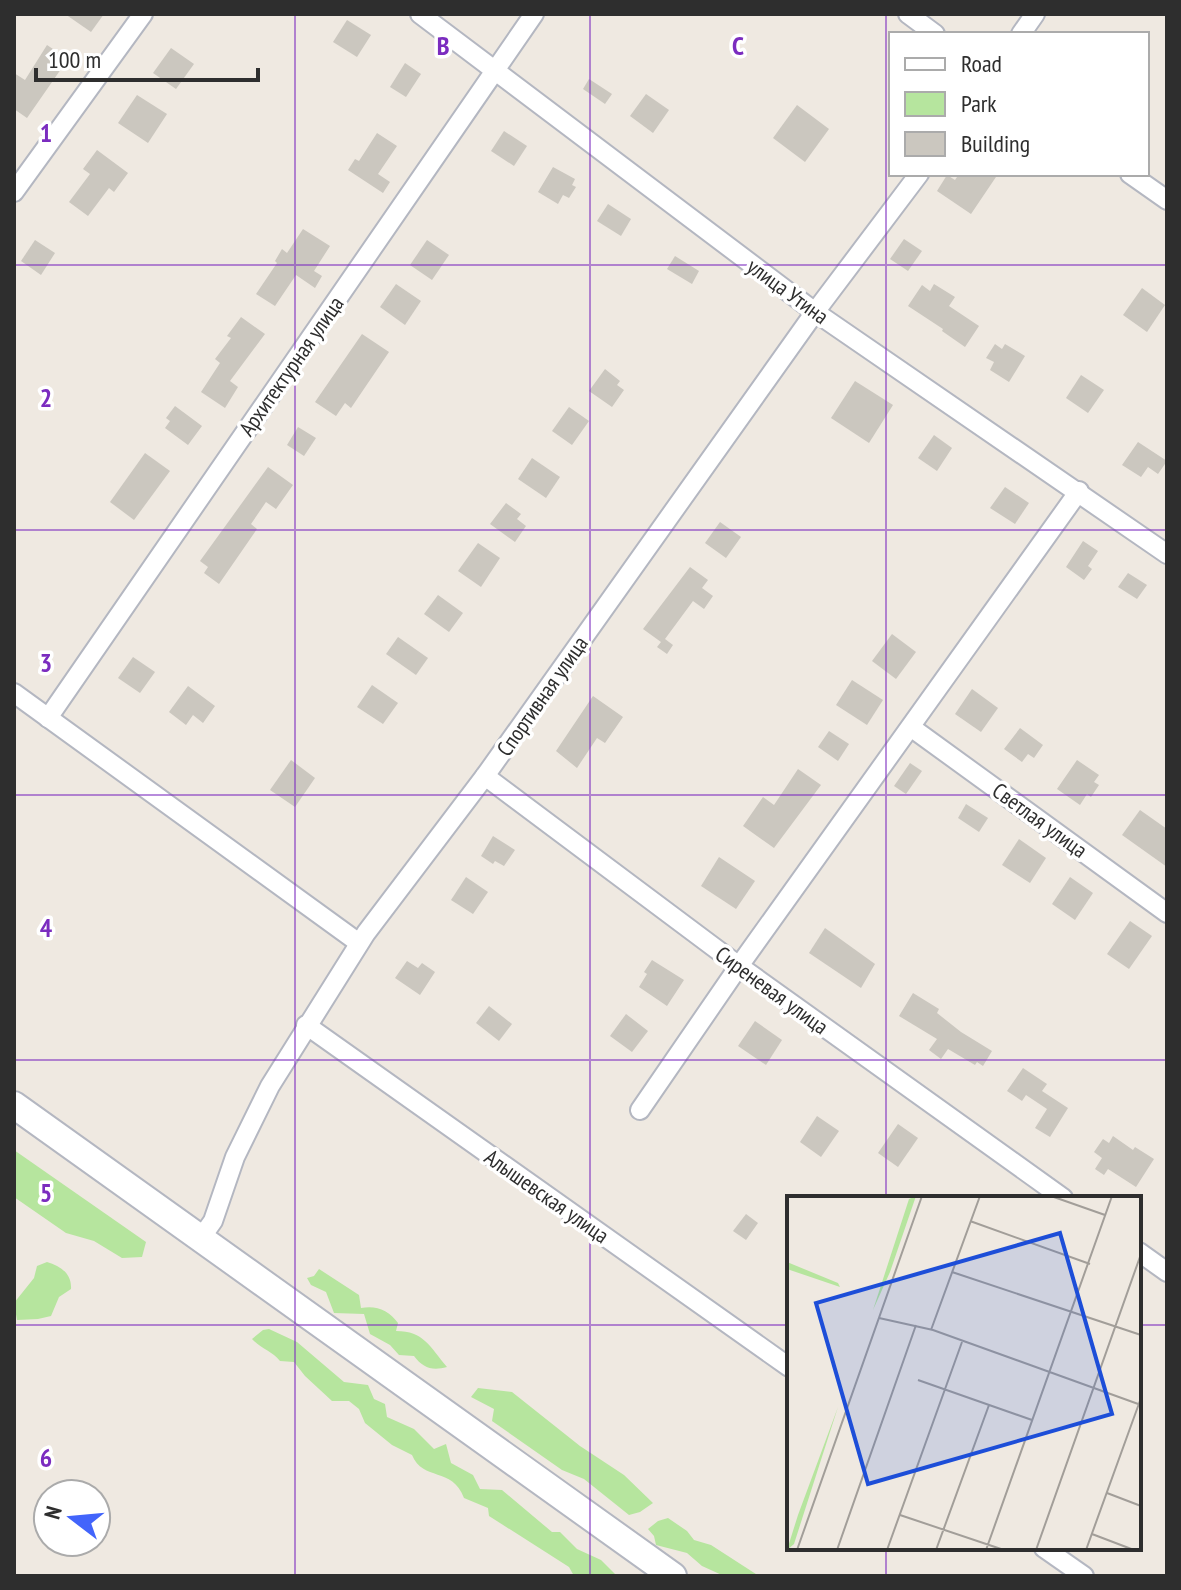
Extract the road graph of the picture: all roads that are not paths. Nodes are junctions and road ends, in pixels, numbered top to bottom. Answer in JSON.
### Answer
{"nodes":[{"id":1,"x":143,"y":14,"type":"edge"},
{"id":2,"x":420,"y":14,"type":"edge"},
{"id":3,"x":534,"y":14,"type":"edge"},
{"id":4,"x":908,"y":14,"type":"edge"},
{"id":5,"x":1035,"y":14,"type":"edge"},
{"id":6,"x":932,"y":32,"type":"edge"},
{"id":7,"x":1022,"y":32,"type":"edge"},
{"id":8,"x":495,"y":71,"type":"junction"},
{"id":9,"x":917,"y":176,"type":"edge"},
{"id":10,"x":1133,"y":176,"type":"edge"},
{"id":11,"x":14,"y":192,"type":"edge"},
{"id":12,"x":1167,"y":200,"type":"edge"},
{"id":13,"x":815,"y":312,"type":"junction"},
{"id":14,"x":1079,"y":491,"type":"junction"},
{"id":15,"x":1167,"y":554,"type":"edge"},
{"id":16,"x":14,"y":693,"type":"edge"},
{"id":17,"x":48,"y":718,"type":"junction"},
{"id":18,"x":912,"y":728,"type":"junction"},
{"id":19,"x":485,"y":776,"type":"junction"},
{"id":20,"x":1167,"y":913,"type":"edge"},
{"id":21,"x":359,"y":943,"type":"junction"},
{"id":22,"x":739,"y":966,"type":"junction"},
{"id":23,"x":306,"y":1025,"type":"junction"},
{"id":24,"x":14,"y":1105,"type":"edge"},
{"id":25,"x":640,"y":1110,"type":"dead end"},
{"id":26,"x":1060,"y":1196,"type":"edge"},
{"id":27,"x":201,"y":1238,"type":"junction"},
{"id":28,"x":1141,"y":1253,"type":"edge"},
{"id":29,"x":1167,"y":1272,"type":"edge"},
{"id":30,"x":787,"y":1366,"type":"edge"},
{"id":31,"x":1047,"y":1550,"type":"edge"},
{"id":32,"x":673,"y":1576,"type":"edge"},
{"id":33,"x":1084,"y":1576,"type":"edge"}],
"edges":[{"from":1,"to":11,"type":"street"},
{"from":2,"to":8,"type":"street","name":"улица Утина"},
{"from":3,"to":8,"type":"street","name":"Архитектурная улица"},
{"from":4,"to":6,"type":"street"},
{"from":5,"to":7,"type":"street"},
{"from":8,"to":13,"type":"street","name":"улица Утина"},
{"from":8,"to":17,"type":"street","name":"Архитектурная улица"},
{"from":9,"to":13,"type":"street","name":"Спортивная улица"},
{"from":10,"to":12,"type":"street"},
{"from":13,"to":14,"type":"street","name":"улица Утина"},
{"from":13,"to":19,"type":"street","name":"Спортивная улица"},
{"from":14,"to":15,"type":"street","name":"улица Утина"},
{"from":14,"to":18,"type":"street"},
{"from":16,"to":17,"type":"street"},
{"from":17,"to":21,"type":"street"},
{"from":18,"to":20,"type":"street","name":"Светлая улица"},
{"from":18,"to":22,"type":"street"},
{"from":19,"to":21,"type":"street","name":"Спортивная улица"},
{"from":19,"to":22,"type":"street","name":"Сиреневая улица"},
{"from":21,"to":23,"type":"street","name":"Спортивная улица"},
{"from":22,"to":25,"type":"street"},
{"from":22,"to":26,"type":"street","name":"Сиреневая улица"},
{"from":23,"to":27,"type":"street","name":"Спортивная улица"},
{"from":23,"to":30,"type":"street","name":"Алышевская улица"},
{"from":24,"to":27,"type":"main road"},
{"from":27,"to":32,"type":"main road"},
{"from":28,"to":29,"type":"street"},
{"from":31,"to":33,"type":"street"}]}
